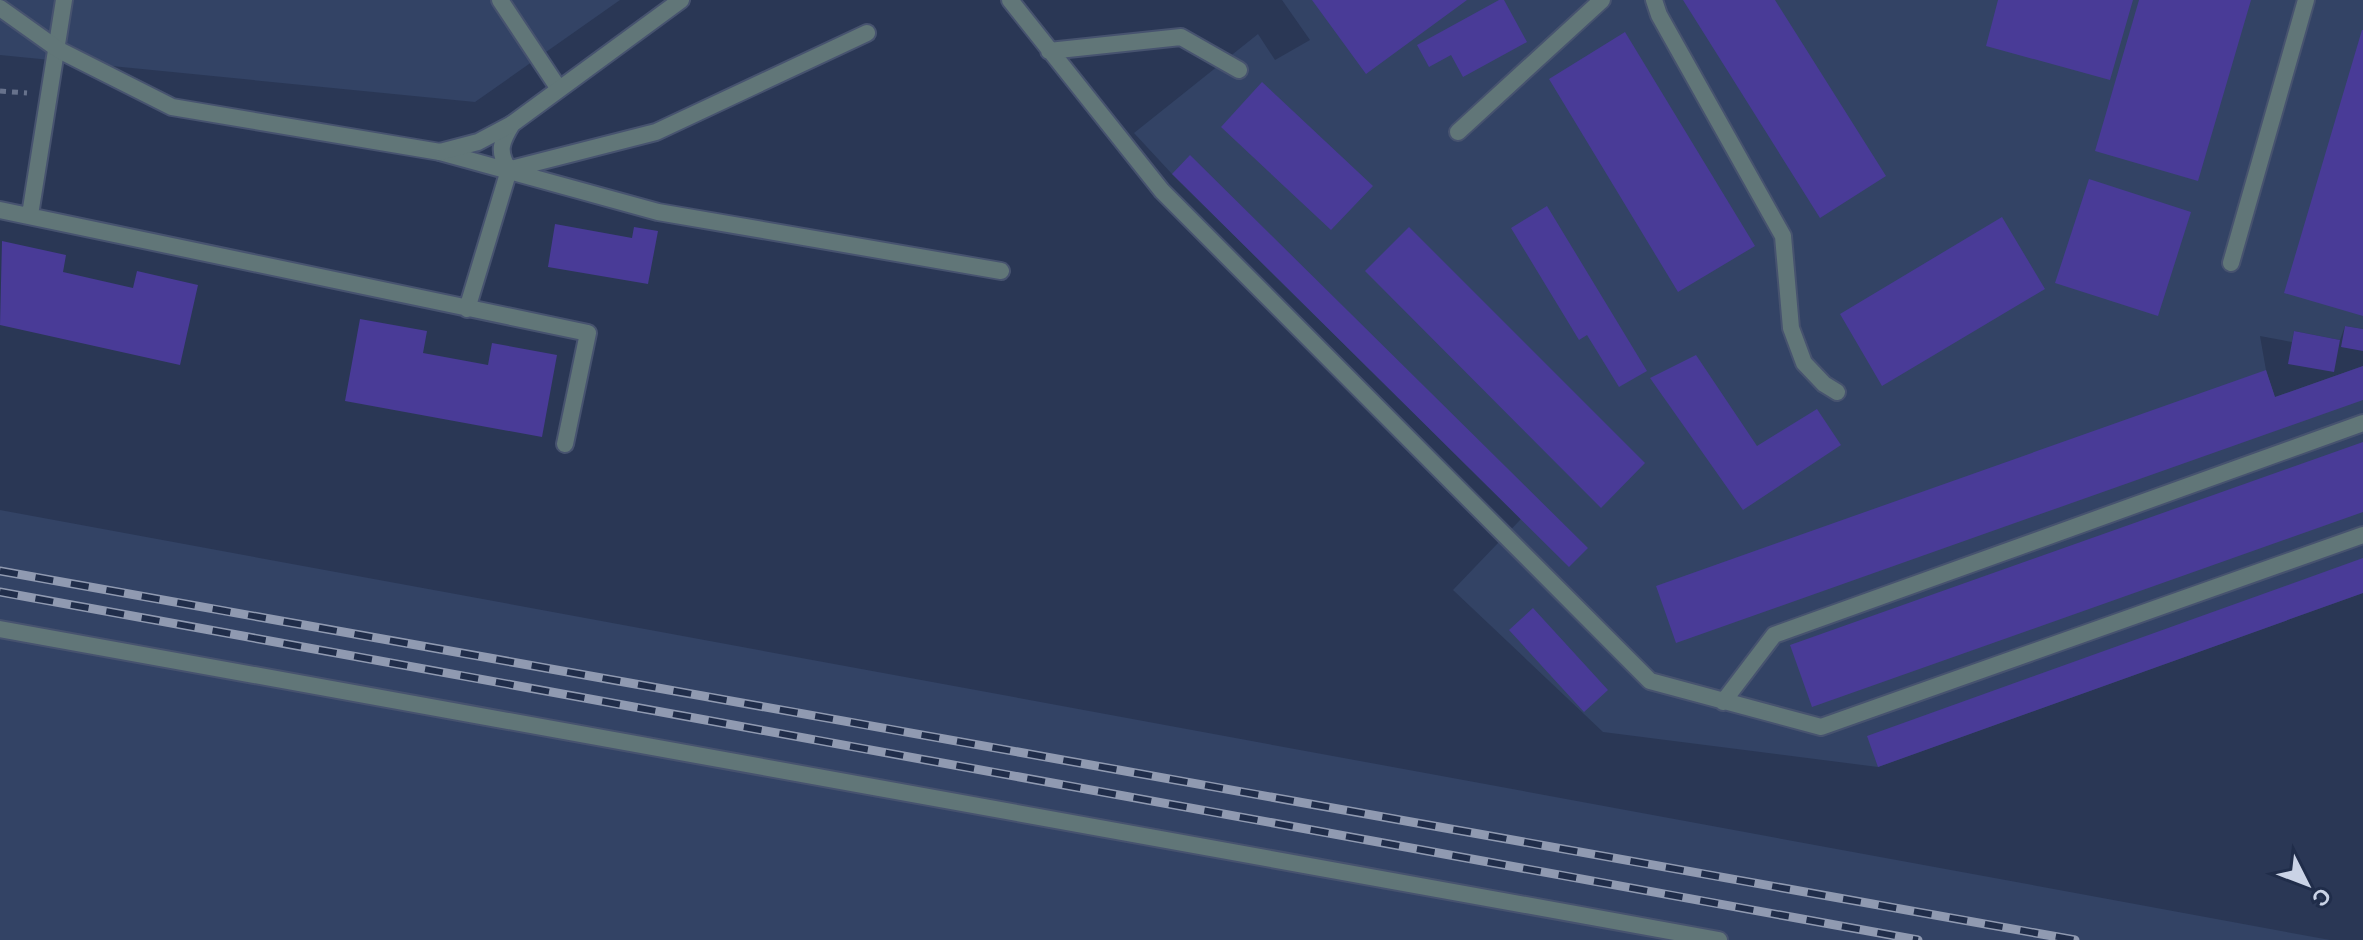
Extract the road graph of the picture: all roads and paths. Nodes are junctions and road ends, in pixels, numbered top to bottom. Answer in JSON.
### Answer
{"nodes":[{"id":1,"x":64,"y":0,"type":"edge"},
{"id":2,"x":500,"y":0,"type":"edge"},
{"id":3,"x":681,"y":0,"type":"edge"},
{"id":4,"x":1010,"y":0,"type":"edge"},
{"id":5,"x":1602,"y":0,"type":"edge"},
{"id":6,"x":1654,"y":0,"type":"edge"},
{"id":7,"x":2306,"y":0,"type":"edge"},
{"id":8,"x":0,"y":8,"type":"edge"},
{"id":9,"x":867,"y":33,"type":"dead end"},
{"id":10,"x":59,"y":50,"type":"junction"},
{"id":11,"x":1049,"y":51,"type":"junction"},
{"id":12,"x":1239,"y":70,"type":"dead end"},
{"id":13,"x":559,"y":89,"type":"junction"},
{"id":14,"x":512,"y":124,"type":"junction"},
{"id":15,"x":1458,"y":132,"type":"dead end"},
{"id":16,"x":440,"y":152,"type":"junction"},
{"id":17,"x":509,"y":170,"type":"junction"},
{"id":18,"x":0,"y":210,"type":"edge"},
{"id":19,"x":30,"y":215,"type":"junction"},
{"id":20,"x":2231,"y":263,"type":"dead end"},
{"id":21,"x":1001,"y":271,"type":"dead end"},
{"id":22,"x":467,"y":309,"type":"junction"},
{"id":23,"x":1837,"y":392,"type":"dead end"},
{"id":24,"x":2363,"y":423,"type":"edge"},
{"id":25,"x":565,"y":444,"type":"dead end"},
{"id":26,"x":2363,"y":535,"type":"edge"},
{"id":27,"x":0,"y":629,"type":"edge"},
{"id":28,"x":1723,"y":702,"type":"junction"},
{"id":29,"x":1719,"y":940,"type":"edge"}],
"edges":[{"from":1,"to":10,"type":"street"},
{"from":2,"to":13,"type":"street"},
{"from":3,"to":13,"type":"street"},
{"from":4,"to":11,"type":"street"},
{"from":5,"to":15,"type":"street"},
{"from":6,"to":23,"type":"street"},
{"from":7,"to":20,"type":"street"},
{"from":8,"to":10,"type":"street"},
{"from":9,"to":17,"type":"street"},
{"from":10,"to":16,"type":"street"},
{"from":10,"to":19,"type":"street"},
{"from":11,"to":12,"type":"street"},
{"from":11,"to":28,"type":"street"},
{"from":13,"to":14,"type":"street"},
{"from":14,"to":16,"type":"street"},
{"from":14,"to":17,"type":"street"},
{"from":16,"to":17,"type":"street"},
{"from":17,"to":21,"type":"street"},
{"from":17,"to":22,"type":"street"},
{"from":18,"to":19,"type":"street"},
{"from":19,"to":22,"type":"street"},
{"from":22,"to":25,"type":"street"},
{"from":24,"to":28,"type":"street"},
{"from":26,"to":28,"type":"street"},
{"from":27,"to":29,"type":"street"}]}
